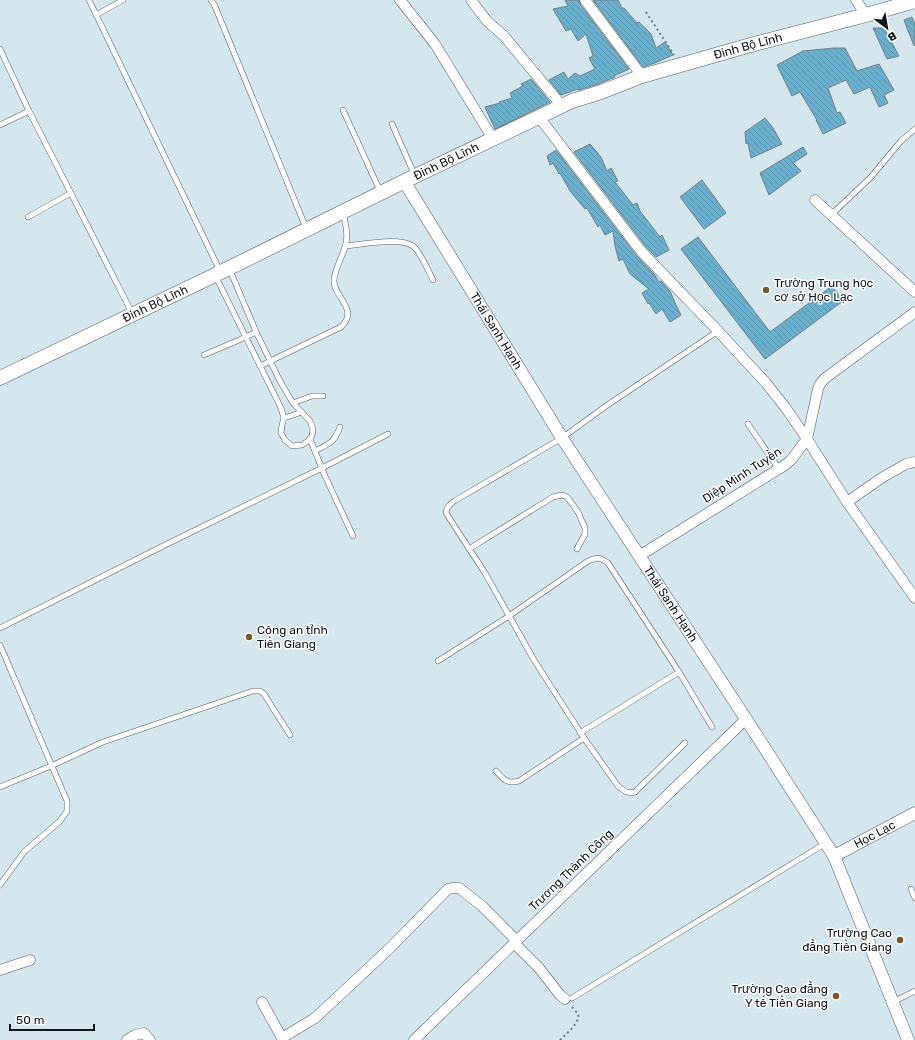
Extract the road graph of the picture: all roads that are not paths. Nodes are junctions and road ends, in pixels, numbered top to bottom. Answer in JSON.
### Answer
{"nodes":[{"id":1,"x":89,"y":0,"type":"edge"},
{"id":2,"x":123,"y":0,"type":"edge"},
{"id":3,"x":211,"y":0,"type":"edge"},
{"id":4,"x":400,"y":0,"type":"edge"},
{"id":5,"x":471,"y":0,"type":"edge"},
{"id":6,"x":585,"y":0,"type":"edge"},
{"id":7,"x":856,"y":0,"type":"edge"},
{"id":8,"x":915,"y":1,"type":"edge"},
{"id":9,"x":96,"y":15,"type":"junction"},
{"id":10,"x":866,"y":15,"type":"junction"},
{"id":11,"x":0,"y":49,"type":"edge"},
{"id":12,"x":642,"y":76,"type":"junction"},
{"id":13,"x":562,"y":106,"type":"junction"},
{"id":14,"x":343,"y":110,"type":"dead end"},
{"id":15,"x":29,"y":111,"type":"junction"},
{"id":16,"x":539,"y":117,"type":"junction"},
{"id":17,"x":392,"y":124,"type":"dead end"},
{"id":18,"x":0,"y":125,"type":"edge"},
{"id":19,"x":915,"y":129,"type":"edge"},
{"id":20,"x":493,"y":139,"type":"junction"},
{"id":21,"x":410,"y":178,"type":"junction"},
{"id":22,"x":71,"y":193,"type":"junction"},
{"id":23,"x":381,"y":193,"type":"junction"},
{"id":24,"x":815,"y":200,"type":"dead end"},
{"id":25,"x":342,"y":212,"type":"junction"},
{"id":26,"x":831,"y":214,"type":"junction"},
{"id":27,"x":28,"y":217,"type":"dead end"},
{"id":28,"x":306,"y":229,"type":"junction"},
{"id":29,"x":346,"y":246,"type":"junction"},
{"id":30,"x":221,"y":271,"type":"junction"},
{"id":31,"x":433,"y":280,"type":"dead end"},
{"id":32,"x":915,"y":292,"type":"edge"},
{"id":33,"x":915,"y":312,"type":"edge"},
{"id":34,"x":132,"y":314,"type":"junction"},
{"id":35,"x":718,"y":331,"type":"junction"},
{"id":36,"x":256,"y":332,"type":"junction"},
{"id":37,"x":246,"y":337,"type":"junction"},
{"id":38,"x":204,"y":355,"type":"dead end"},
{"id":39,"x":271,"y":362,"type":"junction"},
{"id":40,"x":260,"y":366,"type":"junction"},
{"id":41,"x":0,"y":378,"type":"edge"},
{"id":42,"x":323,"y":396,"type":"dead end"},
{"id":43,"x":293,"y":403,"type":"junction"},
{"id":44,"x":302,"y":412,"type":"junction"},
{"id":45,"x":284,"y":418,"type":"junction"},
{"id":46,"x":748,"y":424,"type":"dead end"},
{"id":47,"x":340,"y":427,"type":"dead end"},
{"id":48,"x":388,"y":434,"type":"dead end"},
{"id":49,"x":562,"y":438,"type":"junction"},
{"id":50,"x":310,"y":439,"type":"junction"},
{"id":51,"x":807,"y":439,"type":"junction"},
{"id":52,"x":315,"y":451,"type":"junction"},
{"id":53,"x":915,"y":462,"type":"edge"},
{"id":54,"x":322,"y":468,"type":"junction"},
{"id":55,"x":779,"y":469,"type":"junction"},
{"id":56,"x":847,"y":502,"type":"junction"},
{"id":57,"x":353,"y":536,"type":"dead end"},
{"id":58,"x":469,"y":549,"type":"junction"},
{"id":59,"x":577,"y":549,"type":"dead end"},
{"id":60,"x":639,"y":556,"type":"junction"},
{"id":61,"x":915,"y":598,"type":"edge"},
{"id":62,"x":509,"y":616,"type":"junction"},
{"id":63,"x":0,"y":628,"type":"edge"},
{"id":64,"x":0,"y":646,"type":"edge"},
{"id":65,"x":438,"y":661,"type":"dead end"},
{"id":66,"x":679,"y":672,"type":"junction"},
{"id":67,"x":746,"y":719,"type":"junction"},
{"id":68,"x":712,"y":727,"type":"dead end"},
{"id":69,"x":580,"y":733,"type":"junction"},
{"id":70,"x":290,"y":734,"type":"dead end"},
{"id":71,"x":584,"y":738,"type":"junction"},
{"id":72,"x":685,"y":743,"type":"dead end"},
{"id":73,"x":52,"y":766,"type":"junction"},
{"id":74,"x":496,"y":771,"type":"dead end"},
{"id":75,"x":0,"y":787,"type":"edge"},
{"id":76,"x":915,"y":813,"type":"edge"},
{"id":77,"x":826,"y":843,"type":"junction"},
{"id":78,"x":834,"y":856,"type":"junction"},
{"id":79,"x":0,"y":885,"type":"edge"},
{"id":80,"x":911,"y":889,"type":"dead end"},
{"id":81,"x":915,"y":898,"type":"edge"},
{"id":82,"x":516,"y":942,"type":"junction"},
{"id":83,"x":30,"y":960,"type":"dead end"},
{"id":84,"x":0,"y":970,"type":"edge"},
{"id":85,"x":915,"y":991,"type":"edge"},
{"id":86,"x":569,"y":999,"type":"joint"},
{"id":87,"x":262,"y":1002,"type":"dead end"},
{"id":88,"x":893,"y":1002,"type":"junction"},
{"id":89,"x":280,"y":1039,"type":"edge"},
{"id":90,"x":127,"y":1040,"type":"edge"},
{"id":91,"x":150,"y":1040,"type":"edge"},
{"id":92,"x":414,"y":1040,"type":"edge"},
{"id":93,"x":908,"y":1040,"type":"edge"}],
"edges":[{"from":1,"to":9,"type":"lane"},
{"from":2,"to":9,"type":"lane"},
{"from":3,"to":28,"type":"lane"},
{"from":4,"to":20,"type":"street"},
{"from":5,"to":13,"type":"street"},
{"from":6,"to":12,"type":"street"},
{"from":7,"to":10,"type":"street"},
{"from":8,"to":10,"type":"main road","name":"Đinh Bộ Lĩnh"},
{"from":9,"to":30,"type":"lane"},
{"from":10,"to":12,"type":"main road","name":"Đinh Bộ Lĩnh"},
{"from":11,"to":15,"type":"lane"},
{"from":12,"to":13,"type":"main road","name":"Đinh Bộ Lĩnh"},
{"from":13,"to":16,"type":"main road","name":"Đinh Bộ Lĩnh"},
{"from":14,"to":23,"type":"lane"},
{"from":15,"to":18,"type":"lane"},
{"from":15,"to":22,"type":"lane"},
{"from":16,"to":20,"type":"main road","name":"Đinh Bộ Lĩnh"},
{"from":16,"to":35,"type":"street"},
{"from":17,"to":21,"type":"lane"},
{"from":19,"to":26,"type":"lane"},
{"from":20,"to":21,"type":"main road","name":"Đinh Bộ Lĩnh"},
{"from":21,"to":23,"type":"main road","name":"Đinh Bộ Lĩnh"},
{"from":21,"to":49,"type":"street","name":"Thái Sanh Hạnh"},
{"from":22,"to":27,"type":"lane"},
{"from":22,"to":34,"type":"lane"},
{"from":23,"to":25,"type":"main road","name":"Đinh Bộ Lĩnh"},
{"from":24,"to":26,"type":"street"},
{"from":25,"to":28,"type":"main road","name":"Đinh Bộ Lĩnh"},
{"from":25,"to":29,"type":"lane"},
{"from":26,"to":32,"type":"street"},
{"from":28,"to":30,"type":"main road","name":"Đinh Bộ Lĩnh"},
{"from":29,"to":31,"type":"lane"},
{"from":29,"to":39,"type":"lane"},
{"from":30,"to":34,"type":"main road","name":"Đinh Bộ Lĩnh"},
{"from":30,"to":36,"type":"lane"},
{"from":30,"to":37,"type":"lane"},
{"from":33,"to":51,"type":"street","name":"Diệp Minh Tuyền"},
{"from":34,"to":41,"type":"main road","name":"Đinh Bộ Lĩnh"},
{"from":35,"to":49,"type":"lane"},
{"from":35,"to":51,"type":"street"},
{"from":36,"to":37,"type":"lane"},
{"from":36,"to":39,"type":"lane"},
{"from":37,"to":38,"type":"lane"},
{"from":37,"to":40,"type":"lane"},
{"from":39,"to":40,"type":"lane"},
{"from":39,"to":43,"type":"lane"},
{"from":40,"to":45,"type":"lane"},
{"from":42,"to":43,"type":"lane"},
{"from":43,"to":44,"type":"lane"},
{"from":44,"to":45,"type":"lane"},
{"from":44,"to":50,"type":"lane"},
{"from":45,"to":50,"type":"lane"},
{"from":46,"to":55,"type":"lane"},
{"from":47,"to":52,"type":"lane"},
{"from":48,"to":54,"type":"lane"},
{"from":49,"to":58,"type":"lane"},
{"from":49,"to":60,"type":"street","name":"Thái Sanh Hạnh"},
{"from":50,"to":52,"type":"lane"},
{"from":51,"to":55,"type":"street","name":"Diệp Minh Tuyền"},
{"from":51,"to":56,"type":"street"},
{"from":52,"to":54,"type":"lane"},
{"from":53,"to":56,"type":"street"},
{"from":54,"to":57,"type":"lane"},
{"from":54,"to":63,"type":"lane"},
{"from":55,"to":60,"type":"street","name":"Diệp Minh Tuyền"},
{"from":56,"to":61,"type":"street"},
{"from":58,"to":59,"type":"lane"},
{"from":58,"to":62,"type":"lane"},
{"from":60,"to":67,"type":"street","name":"Thái Sanh Hạnh"},
{"from":62,"to":65,"type":"lane"},
{"from":62,"to":66,"type":"lane"},
{"from":62,"to":69,"type":"lane"},
{"from":64,"to":73,"type":"lane"},
{"from":66,"to":68,"type":"lane"},
{"from":66,"to":69,"type":"lane"},
{"from":67,"to":77,"type":"street","name":"Thái Sanh Hạnh"},
{"from":67,"to":82,"type":"street","name":"Trương Thành Công"},
{"from":69,"to":71,"type":"lane"},
{"from":70,"to":73,"type":"lane"},
{"from":71,"to":72,"type":"lane"},
{"from":71,"to":74,"type":"lane"},
{"from":73,"to":75,"type":"lane"},
{"from":73,"to":79,"type":"lane"},
{"from":76,"to":78,"type":"street","name":"Học Lạc"},
{"from":77,"to":78,"type":"street","name":"Thái Sanh Hạnh"},
{"from":77,"to":86,"type":"lane"},
{"from":78,"to":88,"type":"street","name":"Thái Sanh Hạnh"},
{"from":80,"to":81,"type":"lane"},
{"from":82,"to":86,"type":"street"},
{"from":82,"to":89,"type":"street"},
{"from":82,"to":92,"type":"street","name":"Trương Thành Công"},
{"from":83,"to":84,"type":"street"},
{"from":85,"to":88,"type":"lane"},
{"from":87,"to":89,"type":"street"},
{"from":88,"to":93,"type":"street","name":"Thái Sanh Hạnh"},
{"from":90,"to":91,"type":"street"}]}
